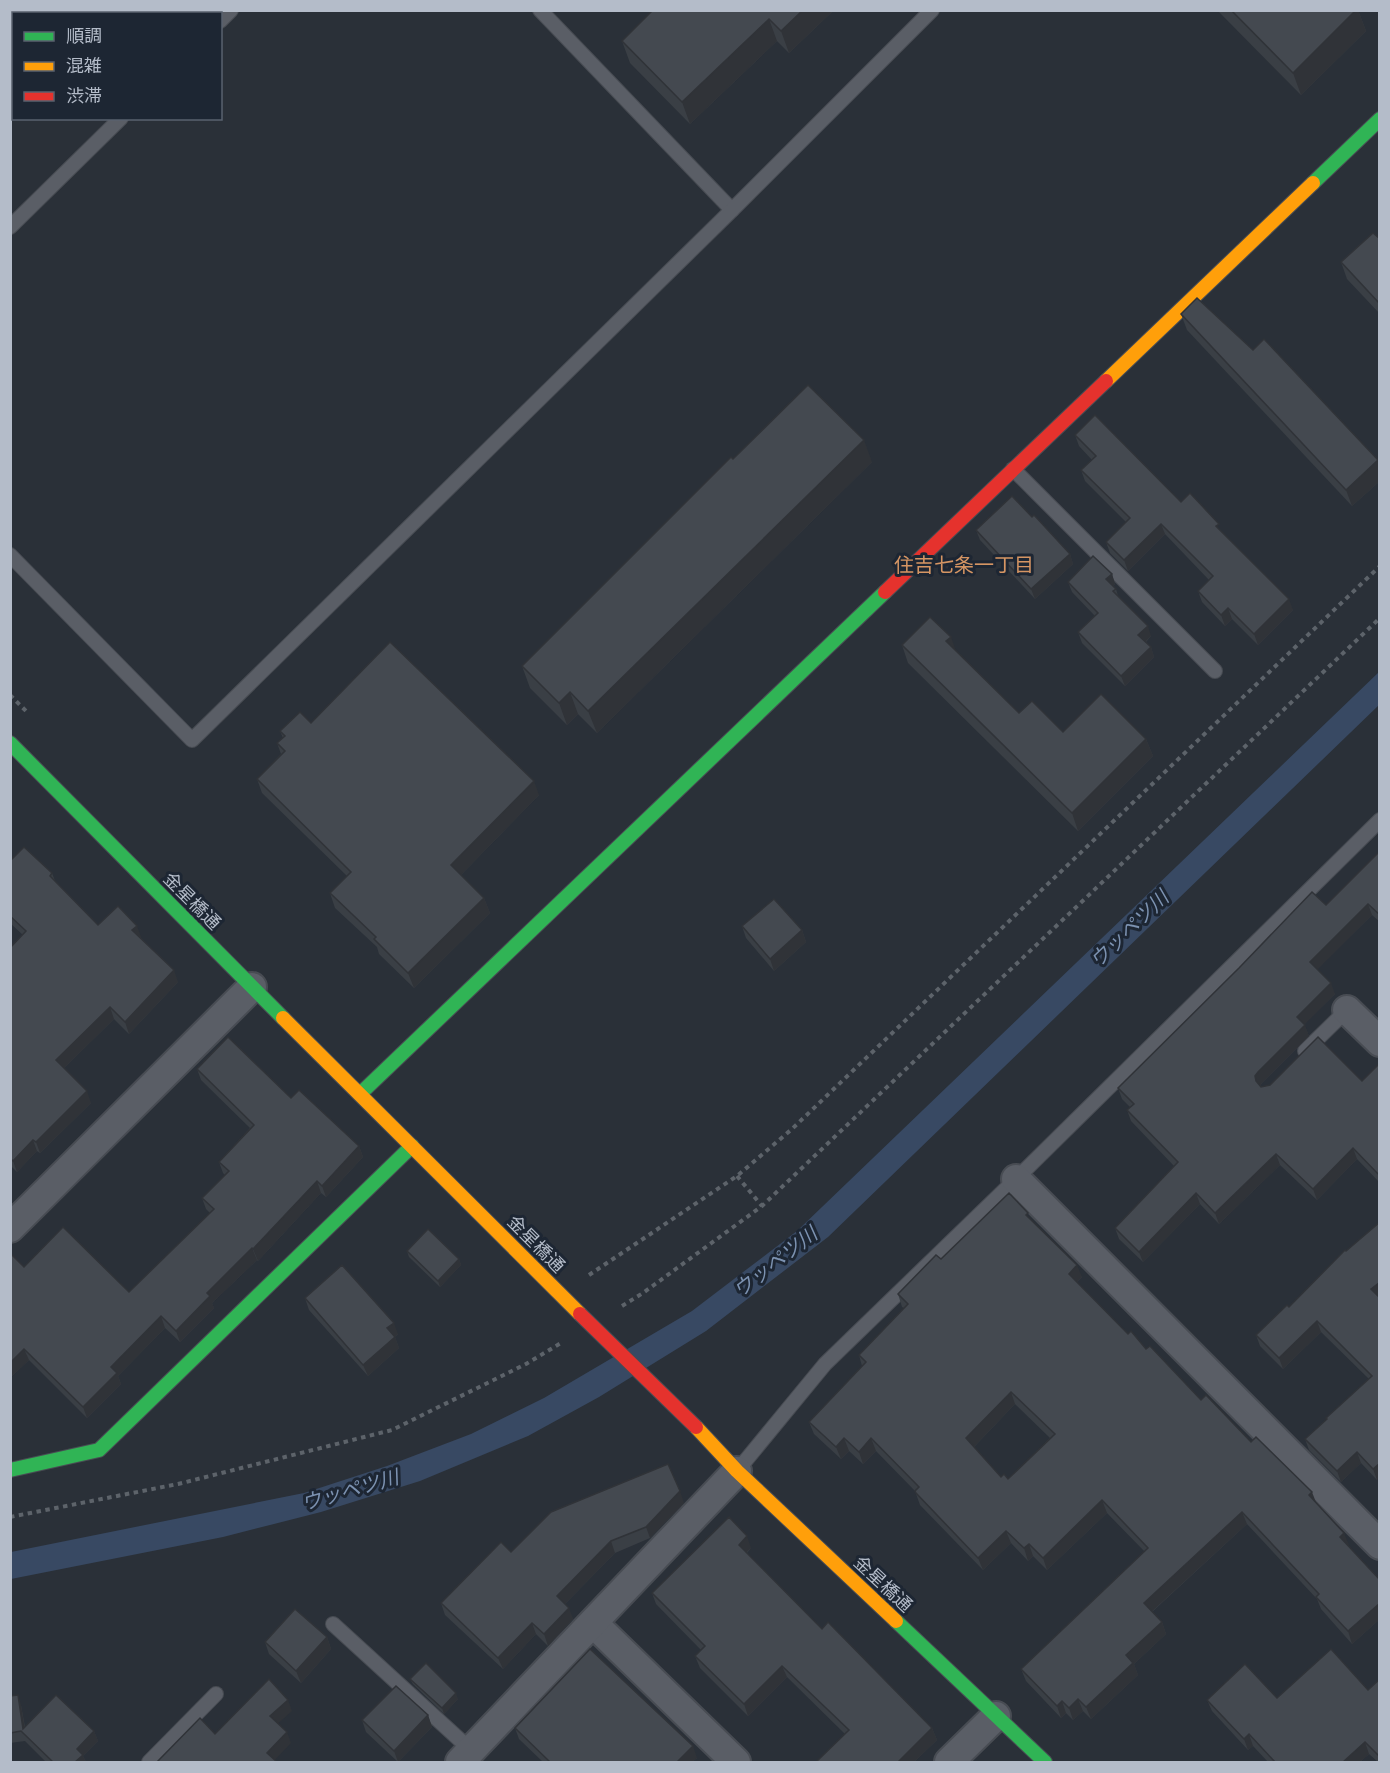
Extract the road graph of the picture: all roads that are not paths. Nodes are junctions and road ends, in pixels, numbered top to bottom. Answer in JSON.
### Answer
{"nodes":[{"id":1,"x":540,"y":10,"type":"edge"},
{"id":2,"x":932,"y":10,"type":"edge"},
{"id":3,"x":1380,"y":118,"type":"edge"},
{"id":4,"x":119,"y":120,"type":"edge"},
{"id":5,"x":732,"y":210,"type":"junction"},
{"id":6,"x":11,"y":227,"type":"edge"},
{"id":7,"x":1013,"y":469,"type":"junction"},
{"id":8,"x":10,"y":555,"type":"edge"},
{"id":9,"x":1215,"y":671,"type":"dead end"},
{"id":10,"x":10,"y":743,"type":"edge"},
{"id":11,"x":1380,"y":820,"type":"edge"},
{"id":12,"x":252,"y":987,"type":"junction"},
{"id":13,"x":1347,"y":1010,"type":"joint"},
{"id":14,"x":1380,"y":1042,"type":"edge"},
{"id":15,"x":1299,"y":1057,"type":"edge"},
{"id":16,"x":360,"y":1094,"type":"junction"},
{"id":17,"x":412,"y":1146,"type":"junction"},
{"id":18,"x":1016,"y":1179,"type":"junction"},
{"id":19,"x":13,"y":1220,"type":"edge"},
{"id":20,"x":10,"y":1470,"type":"edge"},
{"id":21,"x":737,"y":1471,"type":"junction"},
{"id":22,"x":1380,"y":1545,"type":"edge"},
{"id":23,"x":593,"y":1623,"type":"junction"},
{"id":24,"x":333,"y":1624,"type":"dead end"},
{"id":25,"x":216,"y":1694,"type":"dead end"},
{"id":26,"x":996,"y":1716,"type":"junction"},
{"id":27,"x":472,"y":1759,"type":"edge"},
{"id":28,"x":149,"y":1762,"type":"edge"},
{"id":29,"x":736,"y":1762,"type":"edge"},
{"id":30,"x":949,"y":1762,"type":"edge"},
{"id":31,"x":1045,"y":1762,"type":"edge"}],
"edges":[{"from":1,"to":5,"type":"lane"},
{"from":2,"to":5,"type":"lane"},
{"from":3,"to":7,"type":"street"},
{"from":4,"to":6,"type":"lane"},
{"from":5,"to":8,"type":"lane"},
{"from":7,"to":9,"type":"lane"},
{"from":7,"to":16,"type":"street"},
{"from":10,"to":12,"type":"street","name":"金星橋通"},
{"from":11,"to":18,"type":"lane"},
{"from":12,"to":16,"type":"street","name":"金星橋通"},
{"from":12,"to":19,"type":"street"},
{"from":13,"to":14,"type":"street"},
{"from":13,"to":15,"type":"lane"},
{"from":16,"to":17,"type":"street","name":"金星橋通"},
{"from":17,"to":20,"type":"street"},
{"from":17,"to":21,"type":"street","name":"金星橋通","bridge":true},
{"from":18,"to":21,"type":"lane"},
{"from":18,"to":22,"type":"street"},
{"from":21,"to":23,"type":"street"},
{"from":21,"to":26,"type":"street","name":"金星橋通"},
{"from":23,"to":27,"type":"street"},
{"from":23,"to":29,"type":"street"},
{"from":24,"to":27,"type":"lane"},
{"from":25,"to":28,"type":"lane"},
{"from":26,"to":30,"type":"street"},
{"from":26,"to":31,"type":"street","name":"金星橋通"}]}
